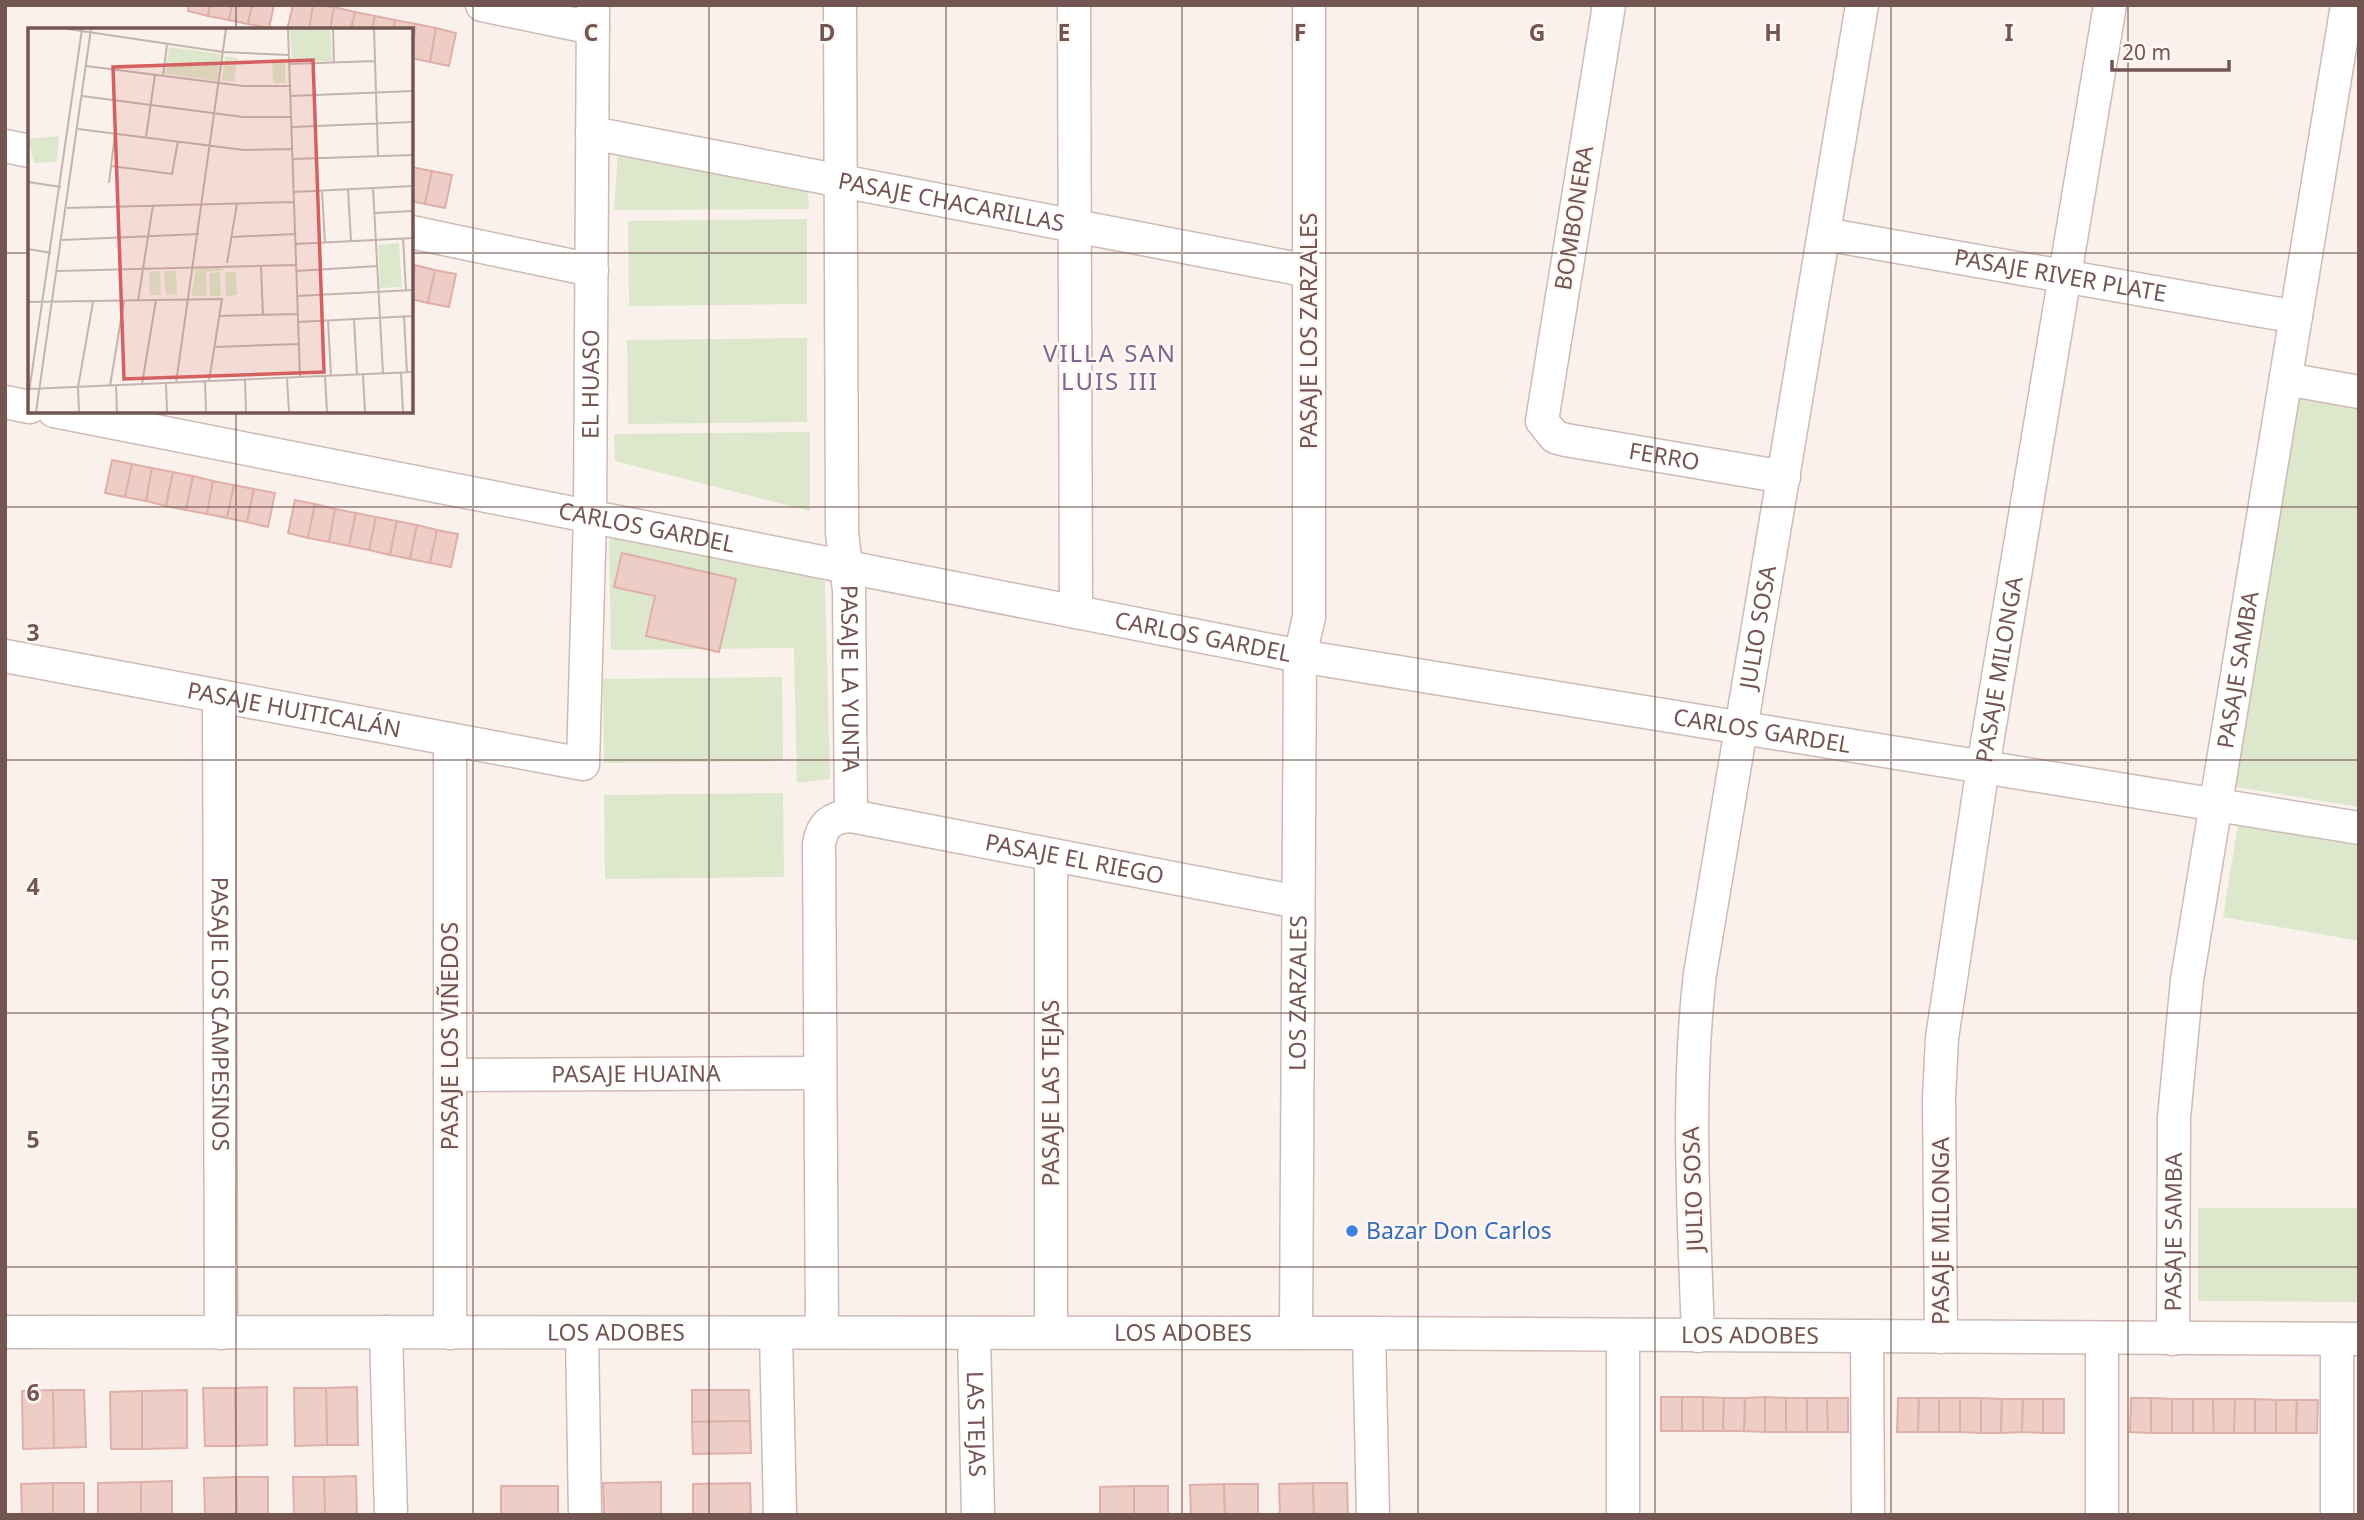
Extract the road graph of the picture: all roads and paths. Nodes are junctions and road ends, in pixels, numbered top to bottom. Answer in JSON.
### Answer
{"nodes":[{"id":1,"x":482,"y":5,"type":"edge"},
{"id":2,"x":840,"y":5,"type":"edge"},
{"id":3,"x":1074,"y":5,"type":"edge"},
{"id":4,"x":1309,"y":5,"type":"edge"},
{"id":5,"x":1609,"y":5,"type":"edge"},
{"id":6,"x":1862,"y":5,"type":"edge"},
{"id":7,"x":2110,"y":5,"type":"edge"},
{"id":8,"x":2347,"y":5,"type":"edge"},
{"id":9,"x":593,"y":17,"type":"edge"},
{"id":10,"x":592,"y":133,"type":"junction"},
{"id":11,"x":5,"y":146,"type":"edge"},
{"id":12,"x":28,"y":151,"type":"edge"},
{"id":13,"x":841,"y":181,"type":"junction"},
{"id":14,"x":1075,"y":227,"type":"junction"},
{"id":15,"x":413,"y":232,"type":"edge"},
{"id":16,"x":1824,"y":234,"type":"junction"},
{"id":17,"x":592,"y":270,"type":"junction"},
{"id":18,"x":1309,"y":271,"type":"junction"},
{"id":19,"x":2065,"y":276,"type":"junction"},
{"id":20,"x":2296,"y":317,"type":"junction"},
{"id":21,"x":2286,"y":379,"type":"junction"},
{"id":22,"x":2359,"y":392,"type":"edge"},
{"id":23,"x":5,"y":402,"type":"edge"},
{"id":24,"x":28,"y":407,"type":"edge"},
{"id":25,"x":64,"y":413,"type":"edge"},
{"id":26,"x":1547,"y":430,"type":"joint"},
{"id":27,"x":1784,"y":477,"type":"junction"},
{"id":28,"x":590,"y":516,"type":"junction"},
{"id":29,"x":846,"y":566,"type":"junction"},
{"id":30,"x":1076,"y":612,"type":"junction"},
{"id":31,"x":5,"y":656,"type":"edge"},
{"id":32,"x":1300,"y":656,"type":"junction"},
{"id":33,"x":219,"y":696,"type":"junction"},
{"id":34,"x":1743,"y":728,"type":"junction"},
{"id":35,"x":450,"y":739,"type":"junction"},
{"id":36,"x":583,"y":764,"type":"joint"},
{"id":37,"x":1983,"y":767,"type":"junction"},
{"id":38,"x":2216,"y":805,"type":"junction"},
{"id":39,"x":851,"y":816,"type":"junction"},
{"id":40,"x":2359,"y":828,"type":"edge"},
{"id":41,"x":1051,"y":855,"type":"junction"},
{"id":42,"x":1298,"y":902,"type":"junction"},
{"id":43,"x":820,"y":1073,"type":"junction"},
{"id":44,"x":450,"y":1075,"type":"junction"},
{"id":45,"x":5,"y":1332,"type":"edge"},
{"id":46,"x":386,"y":1332,"type":"junction"},
{"id":47,"x":450,"y":1332,"type":"junction"},
{"id":48,"x":776,"y":1332,"type":"junction"},
{"id":49,"x":822,"y":1332,"type":"junction"},
{"id":50,"x":1051,"y":1332,"type":"junction"},
{"id":51,"x":221,"y":1333,"type":"junction"},
{"id":52,"x":582,"y":1333,"type":"junction"},
{"id":53,"x":974,"y":1333,"type":"junction"},
{"id":54,"x":1296,"y":1333,"type":"junction"},
{"id":55,"x":1369,"y":1333,"type":"junction"},
{"id":56,"x":1623,"y":1336,"type":"junction"},
{"id":57,"x":1698,"y":1336,"type":"junction"},
{"id":58,"x":1867,"y":1337,"type":"junction"},
{"id":59,"x":1941,"y":1338,"type":"junction"},
{"id":60,"x":2102,"y":1338,"type":"junction"},
{"id":61,"x":2173,"y":1339,"type":"junction"},
{"id":62,"x":2348,"y":1339,"type":"edge"},
{"id":63,"x":391,"y":1515,"type":"edge"},
{"id":64,"x":585,"y":1515,"type":"edge"},
{"id":65,"x":780,"y":1515,"type":"edge"},
{"id":66,"x":978,"y":1515,"type":"edge"},
{"id":67,"x":1373,"y":1515,"type":"edge"},
{"id":68,"x":1623,"y":1515,"type":"edge"},
{"id":69,"x":1868,"y":1515,"type":"edge"},
{"id":70,"x":2102,"y":1515,"type":"edge"},
{"id":71,"x":2337,"y":1515,"type":"edge"}],
"edges":[{"from":1,"to":9,"type":"street"},
{"from":2,"to":13,"type":"street","name":"PASAJE LA YUNTA"},
{"from":3,"to":14,"type":"street"},
{"from":4,"to":18,"type":"street","name":"PASAJE LOS ZARZALES"},
{"from":5,"to":26,"type":"street","name":"BOMBONERA"},
{"from":6,"to":16,"type":"street","name":"JULIO SOSA"},
{"from":7,"to":19,"type":"street","name":"PASAJE MILONGA"},
{"from":8,"to":20,"type":"street","name":"PASAJE SAMBA"},
{"from":9,"to":10,"type":"street","name":"EL HUASO"},
{"from":10,"to":13,"type":"street","name":"PASAJE CHACARILLAS"},
{"from":10,"to":17,"type":"street","name":"EL HUASO"},
{"from":11,"to":12,"type":"street"},
{"from":13,"to":14,"type":"street","name":"PASAJE CHACARILLAS"},
{"from":13,"to":29,"type":"street","name":"PASAJE LA YUNTA"},
{"from":14,"to":18,"type":"street","name":"PASAJE CHACARILLAS"},
{"from":14,"to":30,"type":"street"},
{"from":15,"to":17,"type":"street"},
{"from":16,"to":19,"type":"street","name":"PASAJE RIVER PLATE"},
{"from":16,"to":27,"type":"street","name":"JULIO SOSA"},
{"from":17,"to":28,"type":"street","name":"EL HUASO"},
{"from":18,"to":32,"type":"street","name":"PASAJE LOS ZARZALES"},
{"from":19,"to":20,"type":"street","name":"PASAJE RIVER PLATE"},
{"from":19,"to":37,"type":"street","name":"PASAJE MILONGA"},
{"from":20,"to":21,"type":"street","name":"PASAJE SAMBA"},
{"from":21,"to":22,"type":"street"},
{"from":21,"to":38,"type":"street","name":"PASAJE SAMBA"},
{"from":23,"to":24,"type":"street"},
{"from":25,"to":28,"type":"street","name":"CARLOS GARDEL"},
{"from":26,"to":27,"type":"street","name":"FERRO"},
{"from":27,"to":34,"type":"street","name":"JULIO SOSA"},
{"from":28,"to":29,"type":"street","name":"CARLOS GARDEL"},
{"from":28,"to":36,"type":"street","name":"EL HUASO"},
{"from":29,"to":30,"type":"street","name":"CARLOS GARDEL"},
{"from":29,"to":39,"type":"street","name":"PASAJE LA YUNTA"},
{"from":30,"to":32,"type":"street","name":"CARLOS GARDEL"},
{"from":31,"to":33,"type":"street","name":"PASAJE HUITICALÁN"},
{"from":32,"to":34,"type":"street","name":"CARLOS GARDEL"},
{"from":32,"to":42,"type":"street","name":"LOS ZARZALES"},
{"from":33,"to":35,"type":"street","name":"PASAJE HUITICALÁN"},
{"from":33,"to":51,"type":"street","name":"PASAJE LOS CAMPESINOS"},
{"from":34,"to":37,"type":"street","name":"CARLOS GARDEL"},
{"from":34,"to":57,"type":"street","name":"JULIO SOSA"},
{"from":35,"to":36,"type":"street","name":"PASAJE HUITICALÁN"},
{"from":35,"to":44,"type":"street","name":"PASAJE LOS VIÑEDOS"},
{"from":37,"to":38,"type":"street","name":"CARLOS GARDEL"},
{"from":37,"to":59,"type":"street","name":"PASAJE MILONGA"},
{"from":38,"to":40,"type":"street","name":"CARLOS GARDEL"},
{"from":38,"to":61,"type":"street","name":"PASAJE SAMBA"},
{"from":39,"to":41,"type":"street","name":"PASAJE EL RIEGO"},
{"from":39,"to":43,"type":"street"},
{"from":41,"to":42,"type":"street","name":"PASAJE EL RIEGO"},
{"from":41,"to":50,"type":"street","name":"PASAJE LAS TEJAS"},
{"from":42,"to":54,"type":"street","name":"LOS ZARZALES"},
{"from":43,"to":44,"type":"street","name":"PASAJE HUAINA"},
{"from":43,"to":49,"type":"street"},
{"from":44,"to":47,"type":"street","name":"PASAJE LOS VIÑEDOS"},
{"from":45,"to":51,"type":"street","name":"LOS ADOBES"},
{"from":46,"to":47,"type":"street","name":"LOS ADOBES"},
{"from":46,"to":51,"type":"street","name":"LOS ADOBES"},
{"from":46,"to":63,"type":"street"},
{"from":47,"to":52,"type":"street","name":"LOS ADOBES"},
{"from":48,"to":49,"type":"street","name":"LOS ADOBES"},
{"from":48,"to":52,"type":"street","name":"LOS ADOBES"},
{"from":48,"to":65,"type":"street"},
{"from":49,"to":53,"type":"street","name":"LOS ADOBES"},
{"from":50,"to":53,"type":"street","name":"LOS ADOBES"},
{"from":50,"to":54,"type":"street","name":"LOS ADOBES"},
{"from":52,"to":64,"type":"street"},
{"from":53,"to":66,"type":"street","name":"LAS TEJAS"},
{"from":54,"to":55,"type":"street","name":"LOS ADOBES"},
{"from":55,"to":56,"type":"street","name":"LOS ADOBES"},
{"from":55,"to":67,"type":"street"},
{"from":56,"to":57,"type":"street","name":"LOS ADOBES"},
{"from":56,"to":68,"type":"street"},
{"from":57,"to":58,"type":"street","name":"LOS ADOBES"},
{"from":58,"to":59,"type":"street","name":"LOS ADOBES"},
{"from":58,"to":69,"type":"street"},
{"from":59,"to":60,"type":"street","name":"LOS ADOBES"},
{"from":60,"to":61,"type":"street","name":"LOS ADOBES"},
{"from":60,"to":70,"type":"street"},
{"from":61,"to":62,"type":"street","name":"LOS ADOBES"},
{"from":62,"to":71,"type":"street"}]}
